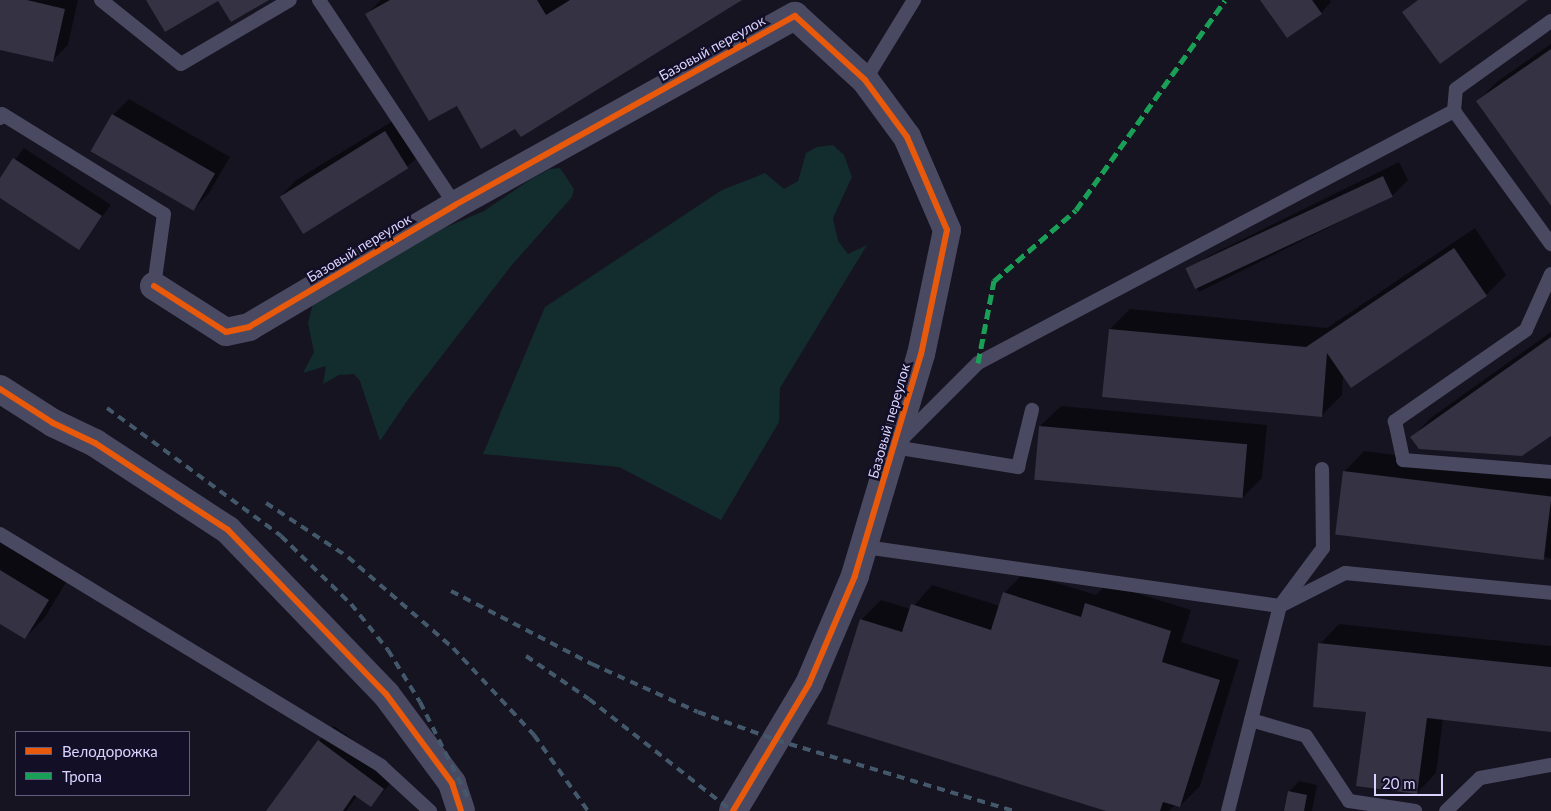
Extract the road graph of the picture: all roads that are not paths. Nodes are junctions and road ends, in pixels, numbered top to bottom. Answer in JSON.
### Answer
{"nodes":[{"id":1,"x":101,"y":0,"type":"edge"},
{"id":2,"x":290,"y":0,"type":"edge"},
{"id":3,"x":319,"y":0,"type":"edge"},
{"id":4,"x":914,"y":0,"type":"edge"},
{"id":5,"x":1551,"y":21,"type":"edge"},
{"id":6,"x":865,"y":80,"type":"junction"},
{"id":7,"x":1454,"y":112,"type":"junction"},
{"id":8,"x":0,"y":118,"type":"edge"},
{"id":9,"x":455,"y":205,"type":"junction"},
{"id":10,"x":1551,"y":244,"type":"edge"},
{"id":11,"x":1551,"y":274,"type":"edge"},
{"id":12,"x":154,"y":286,"type":"joint"},
{"id":13,"x":0,"y":389,"type":"edge"},
{"id":14,"x":1032,"y":410,"type":"dead end"},
{"id":15,"x":894,"y":447,"type":"junction"},
{"id":16,"x":1322,"y":469,"type":"dead end"},
{"id":17,"x":1551,"y":472,"type":"edge"},
{"id":18,"x":0,"y":534,"type":"edge"},
{"id":19,"x":865,"y":547,"type":"junction"},
{"id":20,"x":1551,"y":593,"type":"edge"},
{"id":21,"x":1280,"y":606,"type":"junction"},
{"id":22,"x":1251,"y":720,"type":"junction"},
{"id":23,"x":1551,"y":766,"type":"edge"},
{"id":24,"x":430,"y":811,"type":"edge"},
{"id":25,"x":461,"y":811,"type":"edge"},
{"id":26,"x":733,"y":811,"type":"edge"},
{"id":27,"x":1228,"y":811,"type":"edge"},
{"id":28,"x":1415,"y":811,"type":"edge"},
{"id":29,"x":1446,"y":811,"type":"edge"}],
"edges":[{"from":1,"to":2,"type":"lane"},
{"from":3,"to":9,"type":"lane"},
{"from":4,"to":6,"type":"lane"},
{"from":5,"to":7,"type":"lane"},
{"from":6,"to":9,"type":"street","name":"Базовый переулок"},
{"from":6,"to":15,"type":"street","name":"Базовый переулок"},
{"from":7,"to":10,"type":"lane"},
{"from":7,"to":15,"type":"lane"},
{"from":8,"to":12,"type":"lane"},
{"from":9,"to":12,"type":"street","name":"Базовый переулок"},
{"from":11,"to":17,"type":"lane"},
{"from":13,"to":25,"type":"street"},
{"from":14,"to":15,"type":"lane"},
{"from":15,"to":19,"type":"street","name":"Базовый переулок"},
{"from":16,"to":21,"type":"lane"},
{"from":18,"to":24,"type":"lane"},
{"from":19,"to":21,"type":"lane"},
{"from":19,"to":26,"type":"street","name":"Базовый переулок"},
{"from":20,"to":21,"type":"lane"},
{"from":21,"to":22,"type":"lane"},
{"from":22,"to":27,"type":"lane"},
{"from":22,"to":28,"type":"lane"},
{"from":23,"to":29,"type":"lane"}]}
